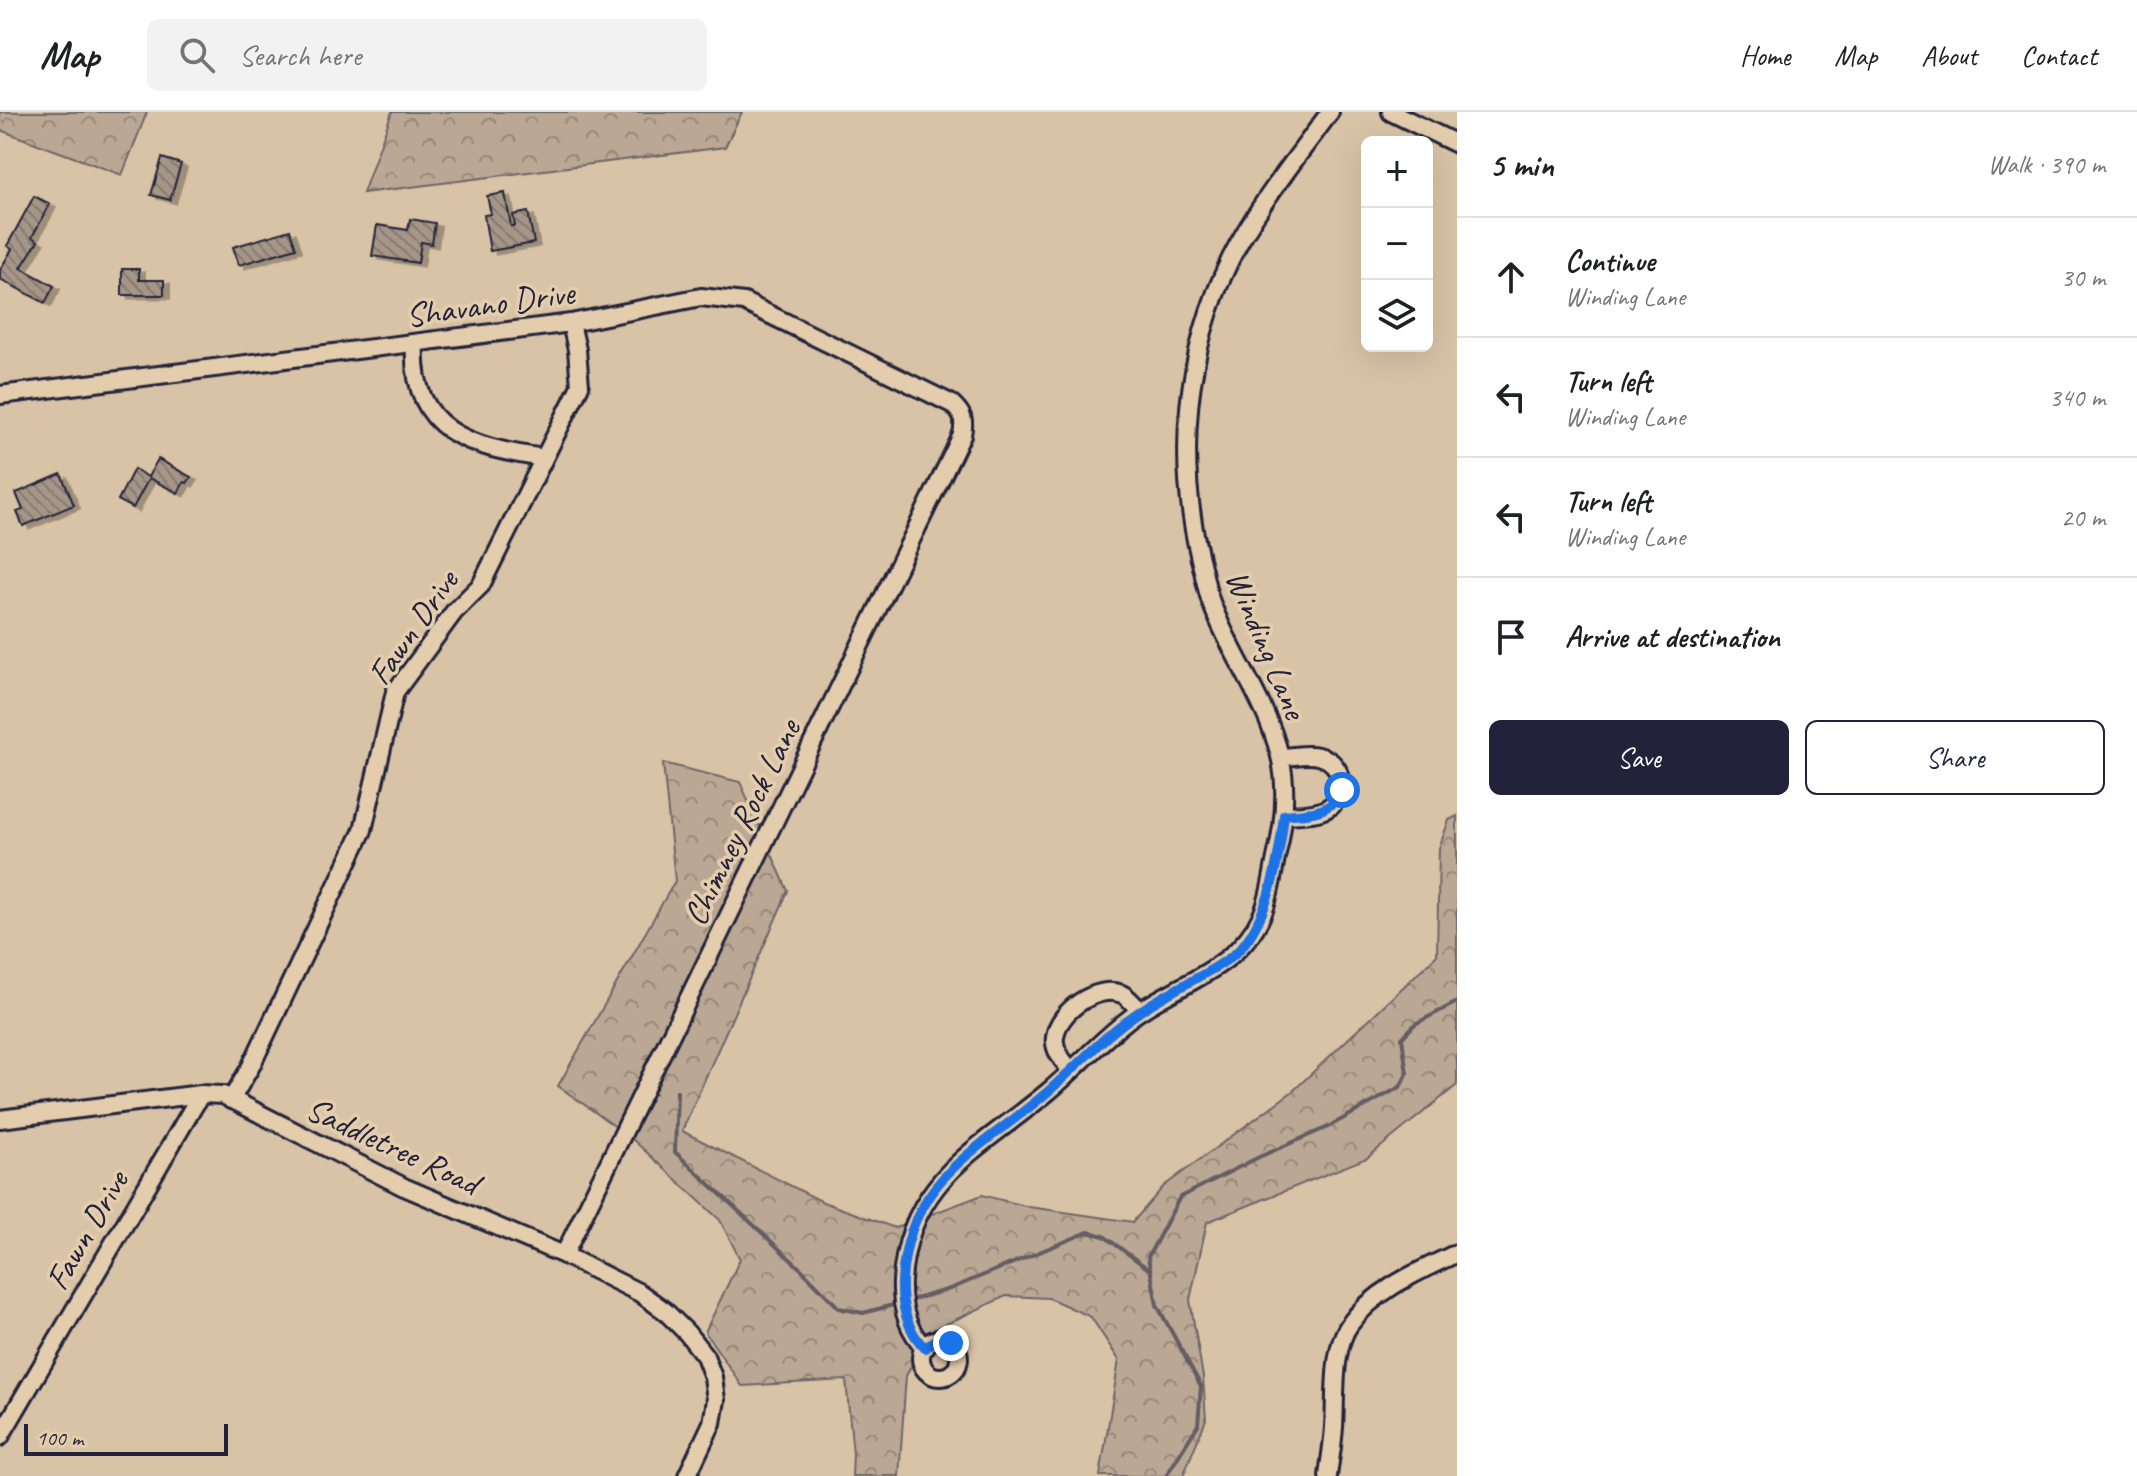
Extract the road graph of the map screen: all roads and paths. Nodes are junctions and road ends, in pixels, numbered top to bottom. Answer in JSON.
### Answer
{"nodes":[{"id":1,"x":1330,"y":112,"type":"edge"},
{"id":2,"x":1391,"y":112,"type":"edge"},
{"id":3,"x":1457,"y":144,"type":"edge"},
{"id":4,"x":571,"y":323,"type":"junction"},
{"id":5,"x":415,"y":343,"type":"junction"},
{"id":6,"x":0,"y":395,"type":"edge"},
{"id":7,"x":962,"y":413,"type":"joint"},
{"id":8,"x":544,"y":458,"type":"junction"},
{"id":9,"x":1280,"y":757,"type":"junction"},
{"id":10,"x":1284,"y":815,"type":"junction"},
{"id":11,"x":1140,"y":1011,"type":"junction"},
{"id":12,"x":1071,"y":1070,"type":"junction"},
{"id":13,"x":201,"y":1094,"type":"junction"},
{"id":14,"x":231,"y":1100,"type":"junction"},
{"id":15,"x":0,"y":1119,"type":"edge"},
{"id":16,"x":1457,"y":1253,"type":"edge"},
{"id":17,"x":564,"y":1255,"type":"junction"},
{"id":18,"x":925,"y":1348,"type":"dead end"},
{"id":19,"x":0,"y":1437,"type":"edge"},
{"id":20,"x":687,"y":1476,"type":"edge"},
{"id":21,"x":1328,"y":1476,"type":"edge"}],
"edges":[{"from":1,"to":9,"type":"street","name":"Winding Lane"},
{"from":2,"to":3,"type":"street"},
{"from":4,"to":5,"type":"street","name":"Shavano Drive"},
{"from":4,"to":7,"type":"street","name":"Shavano Drive"},
{"from":4,"to":8,"type":"street","name":"Fawn Drive"},
{"from":5,"to":6,"type":"street","name":"Shavano Drive"},
{"from":5,"to":8,"type":"street"},
{"from":7,"to":17,"type":"street","name":"Chimney Rock Lane"},
{"from":8,"to":14,"type":"street","name":"Fawn Drive"},
{"from":9,"to":10,"type":"street","name":"Winding Lane"},
{"from":9,"to":10,"type":"street","name":"Winding Lane"},
{"from":10,"to":11,"type":"street","name":"Winding Lane"},
{"from":11,"to":12,"type":"street","name":"Winding Lane"},
{"from":11,"to":12,"type":"street"},
{"from":12,"to":18,"type":"street","name":"Winding Lane"},
{"from":13,"to":14,"type":"street","name":"Saddletree Road"},
{"from":13,"to":15,"type":"street","name":"Saddletree Road"},
{"from":13,"to":19,"type":"street","name":"Fawn Drive"},
{"from":14,"to":17,"type":"street","name":"Saddletree Road"},
{"from":16,"to":21,"type":"street"},
{"from":17,"to":20,"type":"street","name":"Saddletree Road"}]}
